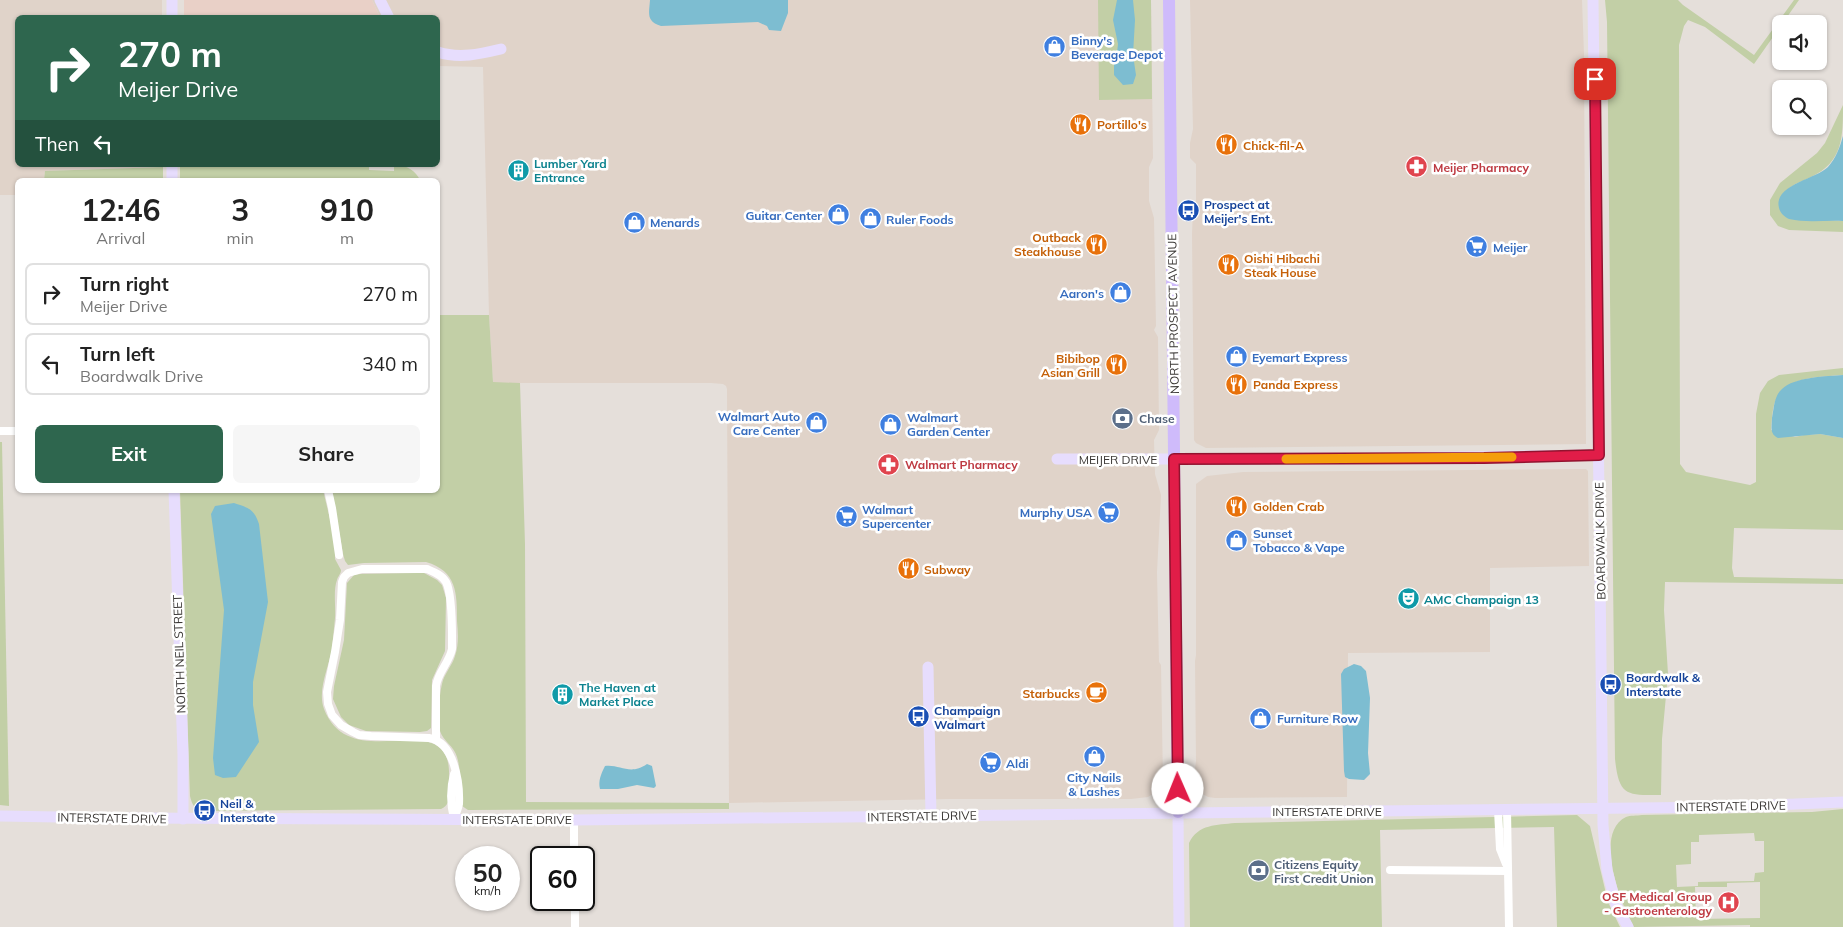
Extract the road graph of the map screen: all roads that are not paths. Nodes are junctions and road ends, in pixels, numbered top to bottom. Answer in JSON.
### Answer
{"nodes":[{"id":1,"x":172,"y":0,"type":"edge"},
{"id":2,"x":380,"y":0,"type":"edge"},
{"id":3,"x":1169,"y":0,"type":"edge"},
{"id":4,"x":1593,"y":0,"type":"edge"},
{"id":5,"x":172,"y":15,"type":"edge"},
{"id":6,"x":388,"y":15,"type":"edge"},
{"id":7,"x":501,"y":48,"type":"dead end"},
{"id":8,"x":440,"y":52,"type":"edge"},
{"id":9,"x":0,"y":431,"type":"edge"},
{"id":10,"x":15,"y":431,"type":"edge"},
{"id":11,"x":1599,"y":455,"type":"junction"},
{"id":12,"x":1057,"y":459,"type":"dead end"},
{"id":13,"x":1174,"y":459,"type":"junction"},
{"id":14,"x":174,"y":493,"type":"edge"},
{"id":15,"x":329,"y":493,"type":"edge"},
{"id":16,"x":340,"y":554,"type":"dead end"},
{"id":17,"x":928,"y":667,"type":"dead end"},
{"id":18,"x":436,"y":739,"type":"junction"},
{"id":19,"x":1843,"y":802,"type":"edge"},
{"id":20,"x":1603,"y":808,"type":"junction"},
{"id":21,"x":1503,"y":810,"type":"junction"},
{"id":22,"x":1178,"y":812,"type":"junction"},
{"id":23,"x":0,"y":816,"type":"edge"},
{"id":24,"x":931,"y":816,"type":"junction"},
{"id":25,"x":183,"y":819,"type":"junction"},
{"id":26,"x":454,"y":819,"type":"junction"},
{"id":27,"x":574,"y":820,"type":"junction"},
{"id":28,"x":574,"y":846,"type":"edge"},
{"id":29,"x":1390,"y":870,"type":"dead end"},
{"id":30,"x":1508,"y":870,"type":"junction"},
{"id":31,"x":575,"y":911,"type":"edge"},
{"id":32,"x":575,"y":927,"type":"edge"},
{"id":33,"x":1179,"y":927,"type":"edge"},
{"id":34,"x":1509,"y":927,"type":"edge"},
{"id":35,"x":1628,"y":927,"type":"edge"}],
"edges":[{"from":1,"to":5,"type":"main road"},
{"from":2,"to":6,"type":"main road"},
{"from":3,"to":13,"type":"main road","name":"NORTH PROSPECT AVENUE"},
{"from":4,"to":11,"type":"main road","name":"BOARDWALK DRIVE"},
{"from":7,"to":8,"type":"main road"},
{"from":9,"to":10,"type":"street"},
{"from":11,"to":13,"type":"main road","name":"MEIJER DRIVE"},
{"from":11,"to":20,"type":"main road","name":"BOARDWALK DRIVE"},
{"from":12,"to":13,"type":"main road","name":"MEIJER DRIVE"},
{"from":13,"to":22,"type":"main road","name":"NORTH PROSPECT AVENUE"},
{"from":14,"to":25,"type":"main road","name":"NORTH NEIL STREET"},
{"from":15,"to":16,"type":"street"},
{"from":17,"to":24,"type":"main road"},
{"from":18,"to":18,"type":"street"},
{"from":18,"to":26,"type":"street"},
{"from":19,"to":20,"type":"main road","name":"INTERSTATE DRIVE"},
{"from":20,"to":21,"type":"main road","name":"INTERSTATE DRIVE"},
{"from":20,"to":35,"type":"main road","name":"BOARDWALK DRIVE"},
{"from":21,"to":22,"type":"main road","name":"INTERSTATE DRIVE"},
{"from":21,"to":30,"type":"street"},
{"from":22,"to":24,"type":"main road","name":"INTERSTATE DRIVE"},
{"from":22,"to":33,"type":"main road","name":"NORTH PROSPECT AVENUE"},
{"from":23,"to":25,"type":"main road","name":"INTERSTATE DRIVE"},
{"from":24,"to":27,"type":"main road","name":"INTERSTATE DRIVE"},
{"from":25,"to":26,"type":"main road","name":"INTERSTATE DRIVE"},
{"from":26,"to":27,"type":"main road","name":"INTERSTATE DRIVE"},
{"from":27,"to":28,"type":"street"},
{"from":29,"to":30,"type":"street"},
{"from":30,"to":34,"type":"street"},
{"from":31,"to":32,"type":"street"}]}
